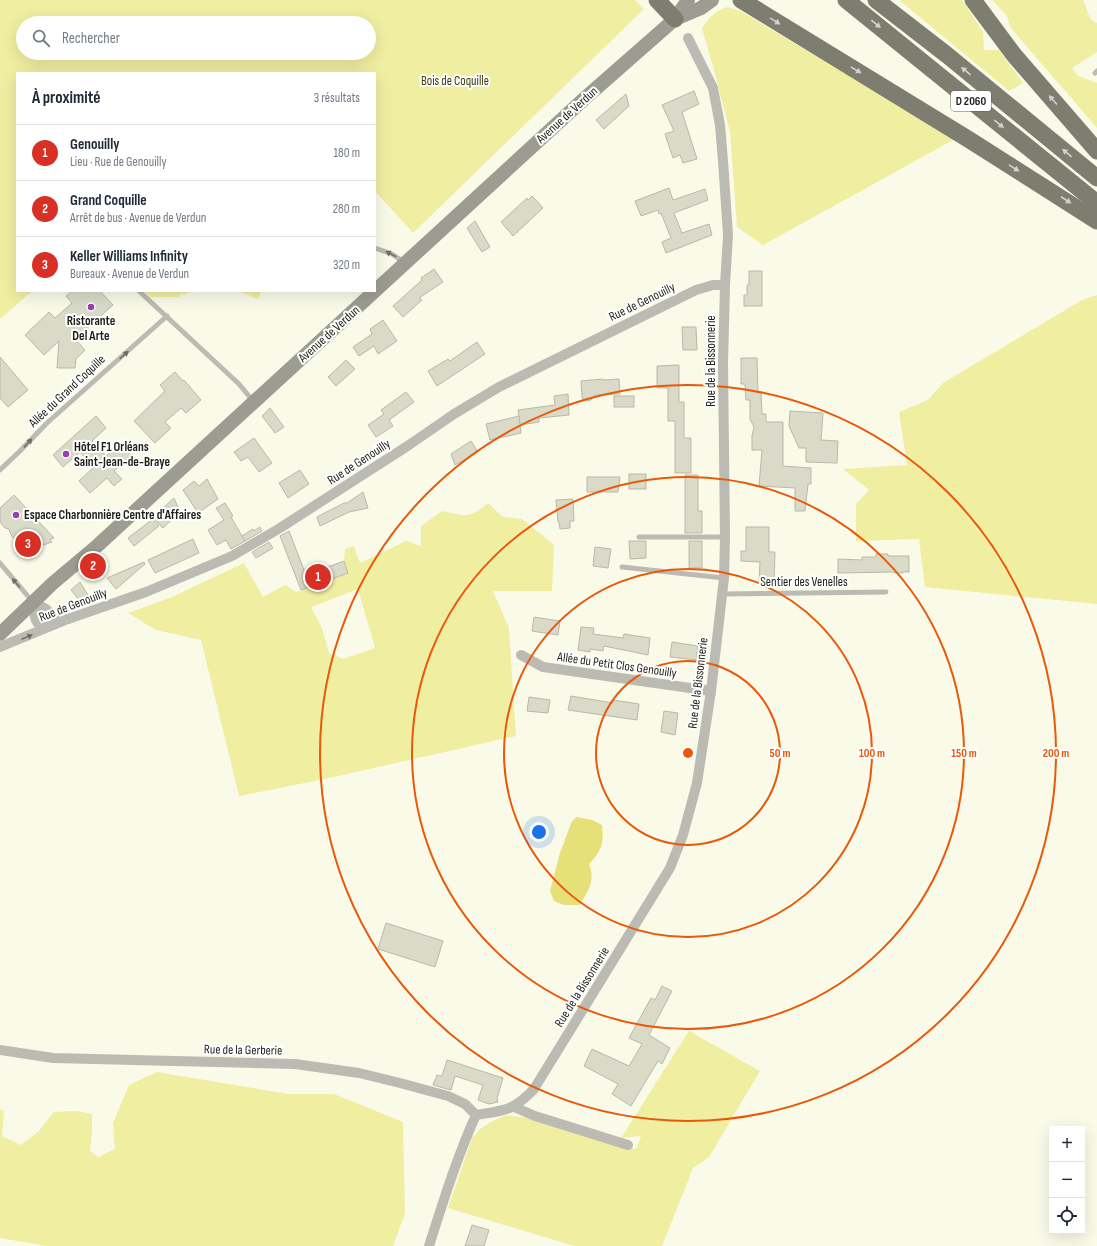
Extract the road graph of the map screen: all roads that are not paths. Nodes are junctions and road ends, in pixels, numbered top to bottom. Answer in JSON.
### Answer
{"nodes":[{"id":1,"x":657,"y":0,"type":"edge"},
{"id":2,"x":688,"y":0,"type":"edge"},
{"id":3,"x":712,"y":0,"type":"edge"},
{"id":4,"x":742,"y":0,"type":"edge"},
{"id":5,"x":846,"y":0,"type":"edge"},
{"id":6,"x":876,"y":0,"type":"edge"},
{"id":7,"x":973,"y":0,"type":"edge"},
{"id":8,"x":676,"y":19,"type":"junction"},
{"id":9,"x":688,"y":38,"type":"dead end"},
{"id":10,"x":1097,"y":150,"type":"edge"},
{"id":11,"x":1097,"y":178,"type":"edge"},
{"id":12,"x":1097,"y":203,"type":"edge"},
{"id":13,"x":1097,"y":221,"type":"edge"},
{"id":14,"x":376,"y":248,"type":"edge"},
{"id":15,"x":405,"y":264,"type":"junction"},
{"id":16,"x":725,"y":285,"type":"junction"},
{"id":17,"x":376,"y":291,"type":"edge"},
{"id":18,"x":140,"y":292,"type":"edge"},
{"id":19,"x":374,"y":292,"type":"edge"},
{"id":20,"x":167,"y":316,"type":"junction"},
{"id":21,"x":254,"y":402,"type":"junction"},
{"id":22,"x":0,"y":470,"type":"edge"},
{"id":23,"x":639,"y":536,"type":"dead end"},
{"id":24,"x":725,"y":537,"type":"junction"},
{"id":25,"x":0,"y":563,"type":"edge"},
{"id":26,"x":622,"y":567,"type":"dead end"},
{"id":27,"x":724,"y":578,"type":"junction"},
{"id":28,"x":886,"y":592,"type":"dead end"},
{"id":29,"x":722,"y":594,"type":"junction"},
{"id":30,"x":33,"y":602,"type":"junction"},
{"id":31,"x":68,"y":620,"type":"junction"},
{"id":32,"x":54,"y":626,"type":"junction"},
{"id":33,"x":0,"y":634,"type":"edge"},
{"id":34,"x":0,"y":647,"type":"edge"},
{"id":35,"x":521,"y":655,"type":"dead end"},
{"id":36,"x":711,"y":690,"type":"junction"},
{"id":37,"x":0,"y":1050,"type":"edge"},
{"id":38,"x":514,"y":1107,"type":"junction"},
{"id":39,"x":476,"y":1115,"type":"junction"},
{"id":40,"x":628,"y":1145,"type":"dead end"},
{"id":41,"x":429,"y":1246,"type":"edge"}],
"edges":[{"from":1,"to":8,"type":"highway"},
{"from":2,"to":8,"type":"main road","name":"Avenue de Verdun"},
{"from":3,"to":8,"type":"main road","name":"Avenue de Verdun"},
{"from":4,"to":13,"type":"highway","one_way":true},
{"from":5,"to":12,"type":"highway","number":"D 2060","one_way":true},
{"from":11,"to":6,"type":"highway","number":"D 2060","one_way":true},
{"from":10,"to":7,"type":"highway","one_way":true},
{"from":8,"to":15,"type":"main road","name":"Avenue de Verdun"},
{"from":9,"to":16,"type":"street","name":"Rue de la Bissonnerie"},
{"from":15,"to":14,"type":"lane","one_way":true},
{"from":15,"to":17,"type":"main road","name":"Avenue de Verdun"},
{"from":16,"to":24,"type":"street","name":"Rue de la Bissonnerie"},
{"from":16,"to":31,"type":"street","name":"Rue de Genouilly"},
{"from":18,"to":20,"type":"lane"},
{"from":19,"to":21,"type":"main road","name":"Avenue de Verdun"},
{"from":20,"to":21,"type":"lane"},
{"from":22,"to":20,"type":"lane","name":"Allée du Grand Coquille","one_way":true},
{"from":21,"to":30,"type":"main road","name":"Avenue de Verdun"},
{"from":23,"to":24,"type":"lane"},
{"from":24,"to":27,"type":"street","name":"Rue de la Bissonnerie"},
{"from":30,"to":25,"type":"lane","one_way":true},
{"from":26,"to":27,"type":"lane"},
{"from":27,"to":29,"type":"street","name":"Rue de la Bissonnerie"},
{"from":28,"to":29,"type":"lane","name":"Sentier des Venelles"},
{"from":29,"to":36,"type":"street","name":"Rue de la Bissonnerie"},
{"from":30,"to":31,"type":"street"},
{"from":30,"to":32,"type":"street"},
{"from":30,"to":33,"type":"main road","name":"Avenue de Verdun"},
{"from":31,"to":32,"type":"street","name":"Rue de Genouilly"},
{"from":34,"to":32,"type":"street","name":"Rue de Genouilly","one_way":true},
{"from":35,"to":36,"type":"street","name":"Allée du Petit Clos Genouilly"},
{"from":36,"to":38,"type":"street","name":"Rue de la Bissonnerie"},
{"from":37,"to":39,"type":"street","name":"Rue de la Gerberie"},
{"from":38,"to":39,"type":"street","name":"Rue de la Bissonnerie"},
{"from":38,"to":40,"type":"street"},
{"from":39,"to":41,"type":"street"}]}
